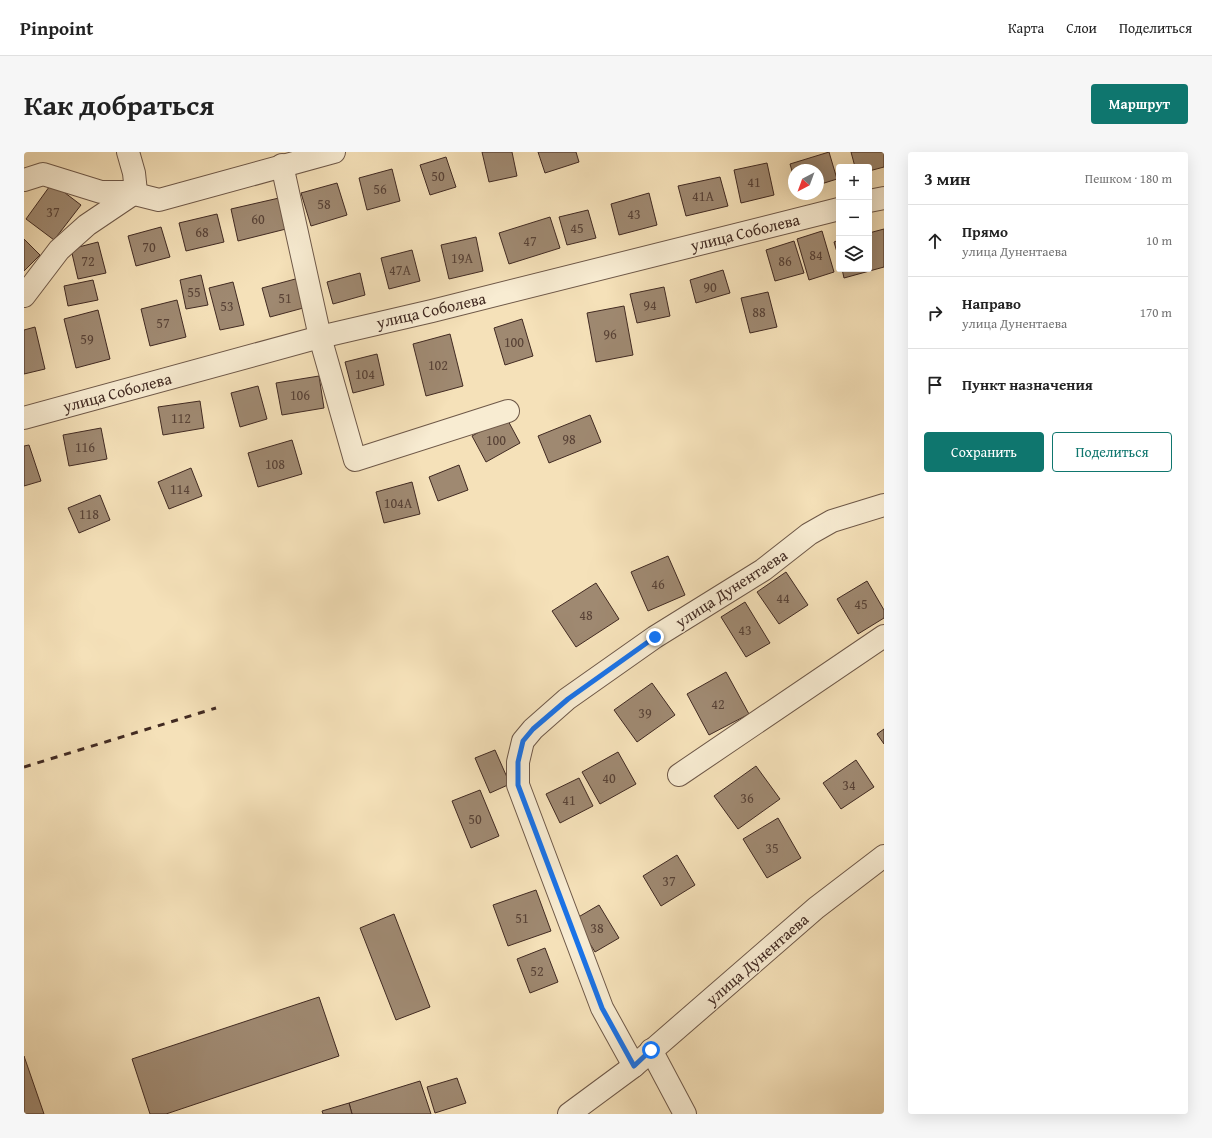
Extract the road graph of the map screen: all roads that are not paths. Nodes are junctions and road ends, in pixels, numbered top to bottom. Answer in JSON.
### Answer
{"nodes":[{"id":1,"x":128,"y":152,"type":"edge"},
{"id":2,"x":334,"y":152,"type":"edge"},
{"id":3,"x":271,"y":162,"type":"edge"},
{"id":4,"x":24,"y":180,"type":"edge"},
{"id":5,"x":136,"y":192,"type":"junction"},
{"id":6,"x":884,"y":198,"type":"edge"},
{"id":7,"x":872,"y":201,"type":"edge"},
{"id":8,"x":836,"y":210,"type":"edge"},
{"id":9,"x":24,"y":296,"type":"edge"},
{"id":10,"x":320,"y":336,"type":"junction"},
{"id":11,"x":508,"y":411,"type":"dead end"},
{"id":12,"x":24,"y":418,"type":"edge"},
{"id":13,"x":884,"y":505,"type":"edge"},
{"id":14,"x":884,"y":636,"type":"edge"},
{"id":15,"x":679,"y":775,"type":"dead end"},
{"id":16,"x":884,"y":856,"type":"edge"},
{"id":17,"x":651,"y":1050,"type":"junction"},
{"id":18,"x":634,"y":1066,"type":"junction"},
{"id":19,"x":570,"y":1114,"type":"edge"},
{"id":20,"x":685,"y":1114,"type":"edge"}],
"edges":[{"from":1,"to":5,"type":"street"},
{"from":2,"to":3,"type":"street"},
{"from":3,"to":5,"type":"street"},
{"from":3,"to":10,"type":"street"},
{"from":4,"to":5,"type":"street"},
{"from":5,"to":9,"type":"street"},
{"from":6,"to":7,"type":"street"},
{"from":8,"to":10,"type":"street","name":"улица Соболева"},
{"from":10,"to":11,"type":"street"},
{"from":10,"to":12,"type":"street","name":"улица Соболева"},
{"from":13,"to":18,"type":"street","name":"улица Дунентаева"},
{"from":14,"to":15,"type":"street"},
{"from":16,"to":17,"type":"street","name":"улица Дунентаева"},
{"from":17,"to":18,"type":"street","name":"улица Дунентаева"},
{"from":17,"to":20,"type":"street"},
{"from":18,"to":19,"type":"street","name":"улица Дунентаева"}]}
